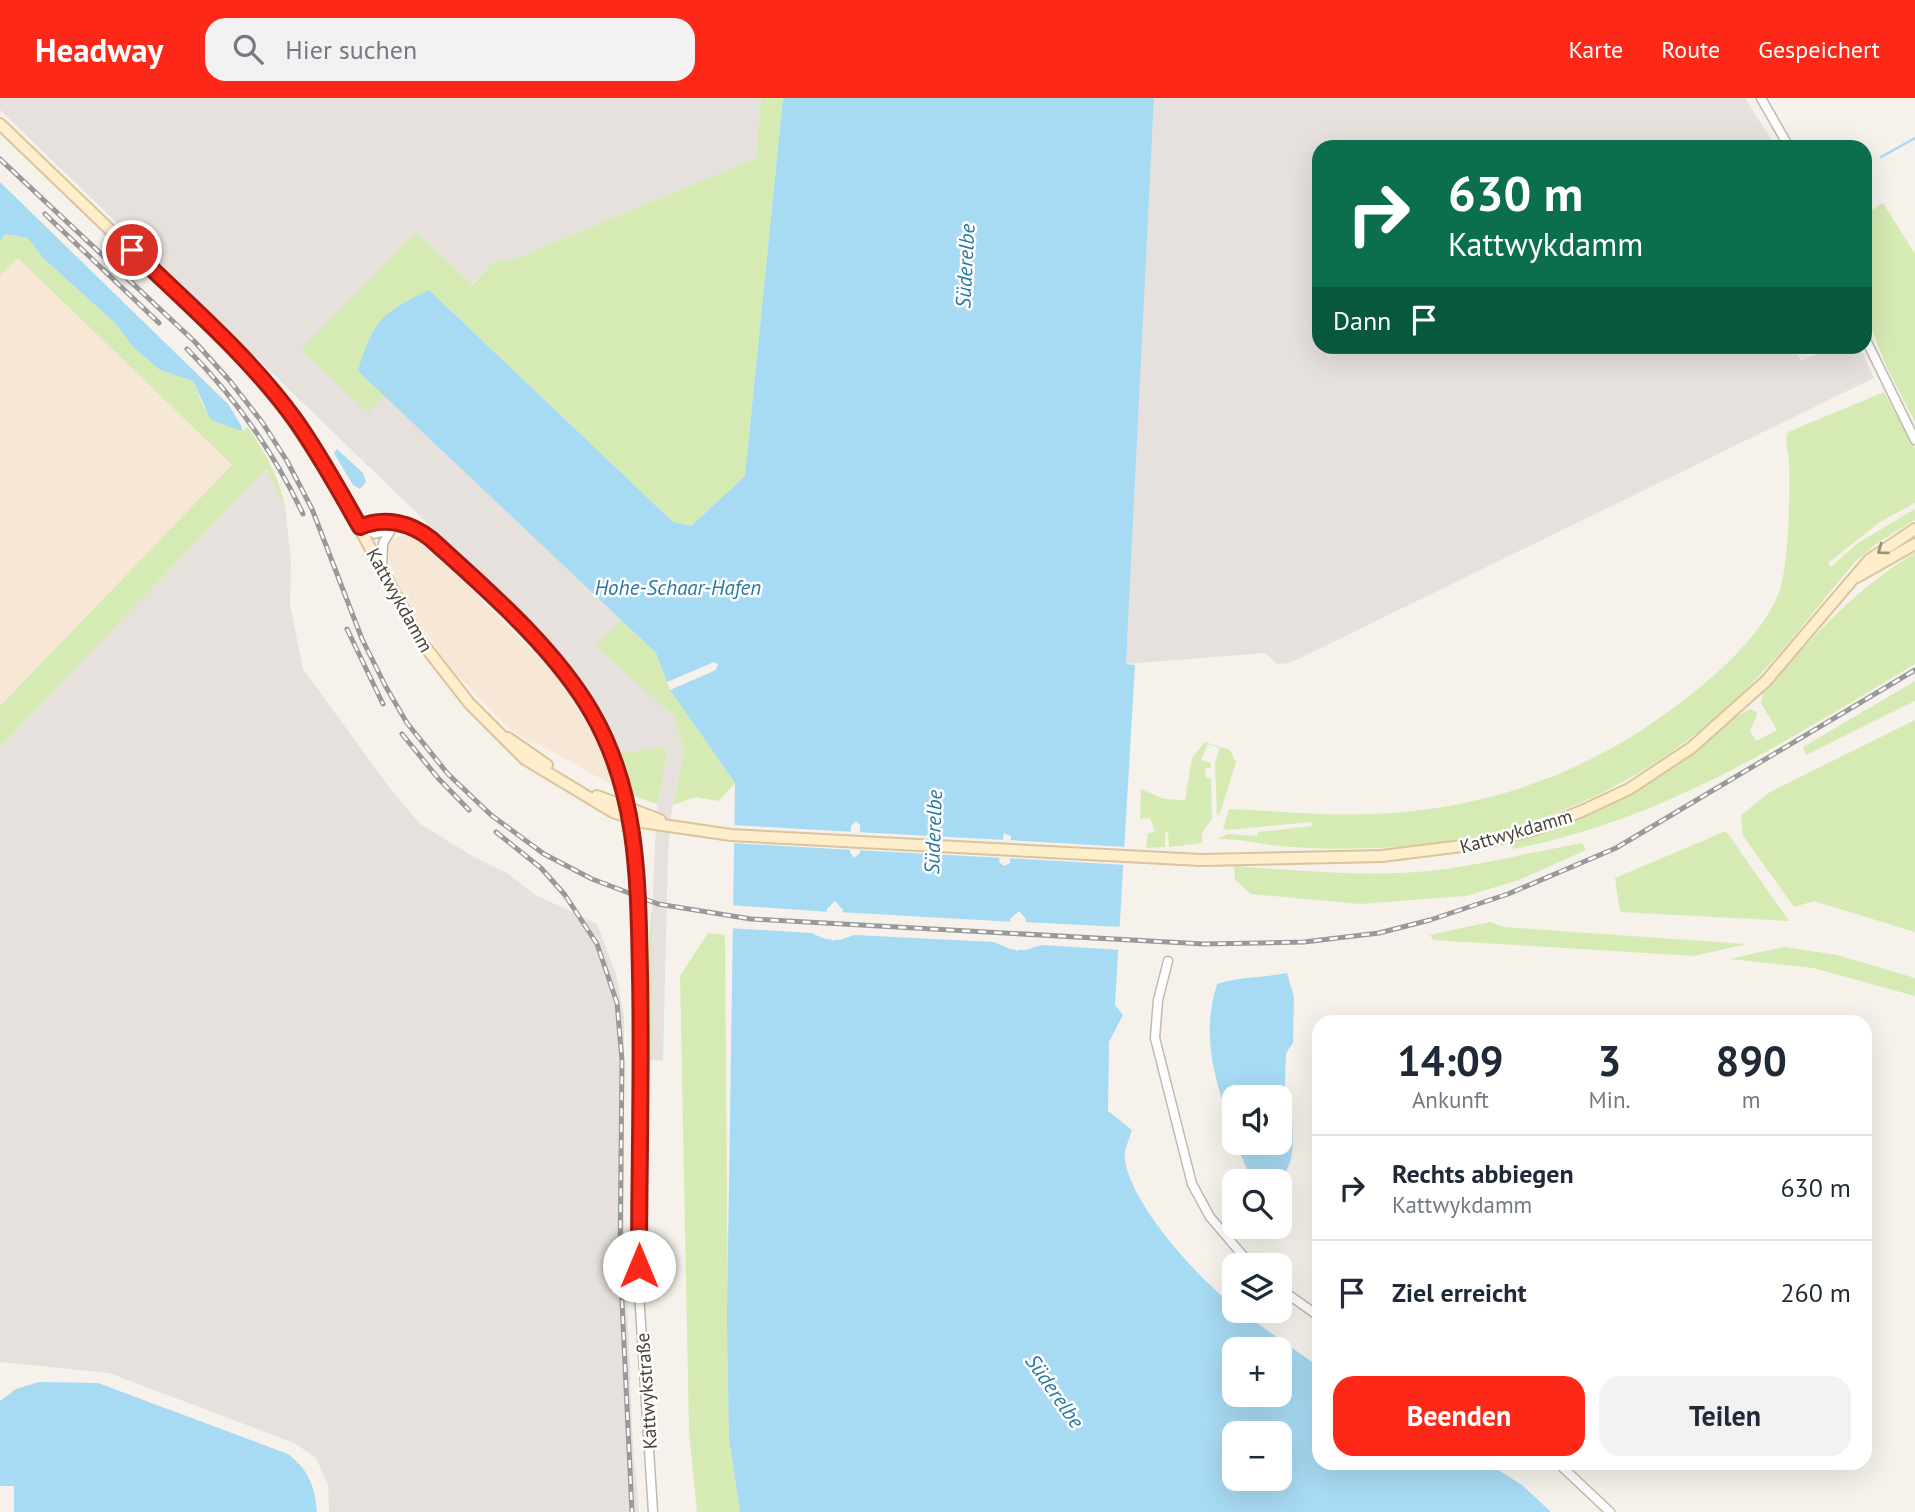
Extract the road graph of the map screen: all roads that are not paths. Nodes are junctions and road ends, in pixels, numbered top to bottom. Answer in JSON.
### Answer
{"nodes":[{"id":1,"x":1761,"y":98,"type":"edge"},
{"id":2,"x":0,"y":124,"type":"edge"},
{"id":3,"x":1786,"y":140,"type":"edge"},
{"id":4,"x":1872,"y":352,"type":"edge"},
{"id":5,"x":1915,"y":440,"type":"edge"},
{"id":6,"x":360,"y":527,"type":"junction"},
{"id":7,"x":394,"y":527,"type":"junction"},
{"id":8,"x":1915,"y":529,"type":"edge"},
{"id":9,"x":1915,"y":544,"type":"edge"},
{"id":10,"x":382,"y":571,"type":"junction"},
{"id":11,"x":1854,"y":578,"type":"junction"},
{"id":12,"x":1168,"y":961,"type":"dead end"},
{"id":13,"x":1238,"y":1253,"type":"edge"},
{"id":14,"x":1292,"y":1297,"type":"edge"},
{"id":15,"x":1312,"y":1311,"type":"edge"},
{"id":16,"x":1565,"y":1470,"type":"edge"},
{"id":17,"x":653,"y":1512,"type":"edge"},
{"id":18,"x":1610,"y":1512,"type":"edge"}],
"edges":[{"from":1,"to":3,"type":"street"},
{"from":2,"to":6,"type":"main road","name":"Kattwykdamm"},
{"from":4,"to":5,"type":"street"},
{"from":6,"to":7,"type":"street","name":"Kattwykstraße"},
{"from":6,"to":10,"type":"main road","name":"Kattwykdamm"},
{"from":7,"to":10,"type":"street"},
{"from":7,"to":17,"type":"street","name":"Kattwykstraße","bridge":true},
{"from":8,"to":11,"type":"main road","name":"Kattwykdamm","one_way":true},
{"from":9,"to":11,"type":"main road","name":"Kattwykdamm"},
{"from":10,"to":11,"type":"main road","name":"Kattwykdamm"},
{"from":12,"to":13,"type":"street"},
{"from":14,"to":15,"type":"street"},
{"from":16,"to":18,"type":"street"}]}
